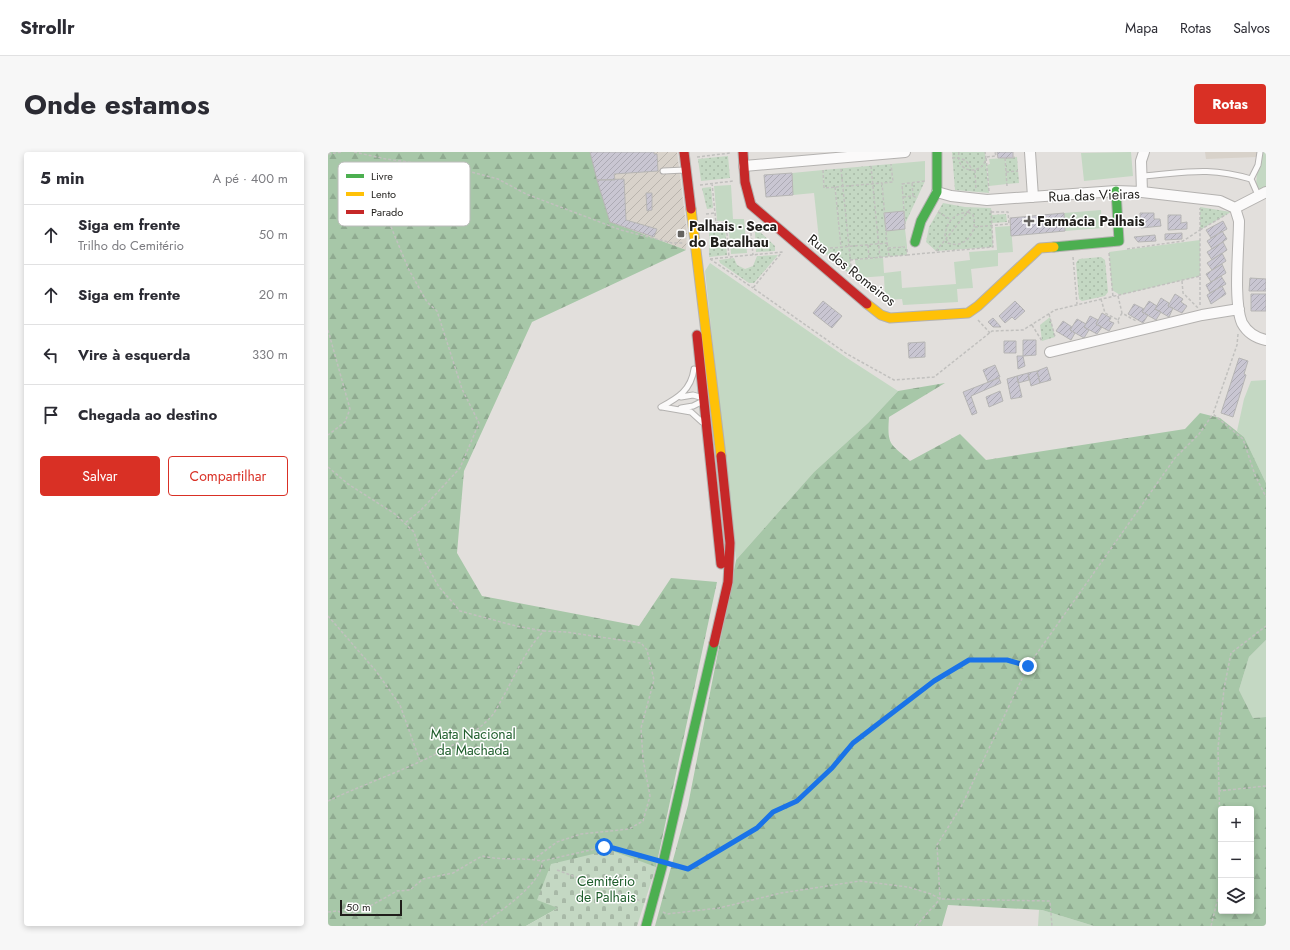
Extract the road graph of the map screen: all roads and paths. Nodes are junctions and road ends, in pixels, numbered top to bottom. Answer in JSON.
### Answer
{"nodes":[{"id":1,"x":342,"y":152,"type":"edge"},
{"id":2,"x":354,"y":152,"type":"edge"},
{"id":3,"x":684,"y":152,"type":"edge"},
{"id":4,"x":743,"y":152,"type":"edge"},
{"id":5,"x":905,"y":152,"type":"edge"},
{"id":6,"x":937,"y":152,"type":"edge"},
{"id":7,"x":959,"y":152,"type":"edge"},
{"id":8,"x":986,"y":152,"type":"edge"},
{"id":9,"x":995,"y":152,"type":"edge"},
{"id":10,"x":1030,"y":152,"type":"edge"},
{"id":11,"x":1144,"y":152,"type":"edge"},
{"id":12,"x":1260,"y":152,"type":"edge"},
{"id":13,"x":730,"y":153,"type":"dead end"},
{"id":14,"x":328,"y":154,"type":"edge"},
{"id":15,"x":986,"y":156,"type":"junction"},
{"id":16,"x":697,"y":157,"type":"dead end"},
{"id":17,"x":952,"y":158,"type":"dead end"},
{"id":18,"x":958,"y":158,"type":"junction"},
{"id":19,"x":1017,"y":158,"type":"dead end"},
{"id":20,"x":408,"y":162,"type":"edge"},
{"id":21,"x":891,"y":164,"type":"dead end"},
{"id":22,"x":744,"y":166,"type":"junction"},
{"id":23,"x":871,"y":166,"type":"dead end"},
{"id":24,"x":841,"y":169,"type":"dead end"},
{"id":25,"x":686,"y":170,"type":"junction"},
{"id":26,"x":823,"y":170,"type":"dead end"},
{"id":27,"x":974,"y":170,"type":"junction"},
{"id":28,"x":1018,"y":171,"type":"dead end"},
{"id":29,"x":470,"y":172,"type":"edge"},
{"id":30,"x":663,"y":172,"type":"dead end"},
{"id":31,"x":1006,"y":172,"type":"junction"},
{"id":32,"x":1141,"y":176,"type":"junction"},
{"id":33,"x":1251,"y":179,"type":"junction"},
{"id":34,"x":733,"y":181,"type":"dead end"},
{"id":35,"x":926,"y":181,"type":"dead end"},
{"id":36,"x":912,"y":182,"type":"junction"},
{"id":37,"x":712,"y":183,"type":"junction"},
{"id":38,"x":882,"y":183,"type":"junction"},
{"id":39,"x":873,"y":184,"type":"junction"},
{"id":40,"x":700,"y":185,"type":"dead end"},
{"id":41,"x":843,"y":186,"type":"junction"},
{"id":42,"x":1007,"y":186,"type":"dead end"},
{"id":43,"x":835,"y":187,"type":"junction"},
{"id":44,"x":1116,"y":191,"type":"junction"},
{"id":45,"x":937,"y":192,"type":"junction"},
{"id":46,"x":976,"y":192,"type":"dead end"},
{"id":47,"x":1142,"y":192,"type":"junction"},
{"id":48,"x":989,"y":193,"type":"dead end"},
{"id":49,"x":1262,"y":194,"type":"edge"},
{"id":50,"x":913,"y":196,"type":"junction"},
{"id":51,"x":903,"y":197,"type":"junction"},
{"id":52,"x":1033,"y":197,"type":"junction"},
{"id":53,"x":917,"y":198,"type":"dead end"},
{"id":54,"x":1200,"y":207,"type":"dead end"},
{"id":55,"x":971,"y":208,"type":"dead end"},
{"id":56,"x":991,"y":208,"type":"dead end"},
{"id":57,"x":1233,"y":210,"type":"junction"},
{"id":58,"x":937,"y":212,"type":"dead end"},
{"id":59,"x":968,"y":212,"type":"junction"},
{"id":60,"x":991,"y":212,"type":"junction"},
{"id":61,"x":715,"y":213,"type":"junction"},
{"id":62,"x":706,"y":214,"type":"dead end"},
{"id":63,"x":950,"y":219,"type":"junction"},
{"id":64,"x":750,"y":223,"type":"dead end"},
{"id":65,"x":905,"y":224,"type":"dead end"},
{"id":66,"x":992,"y":224,"type":"junction"},
{"id":67,"x":391,"y":226,"type":"edge"},
{"id":68,"x":975,"y":227,"type":"junction"},
{"id":69,"x":1200,"y":230,"type":"junction"},
{"id":70,"x":945,"y":240,"type":"junction"},
{"id":71,"x":694,"y":242,"type":"junction"},
{"id":72,"x":915,"y":242,"type":"dead end"},
{"id":73,"x":878,"y":244,"type":"junction"},
{"id":74,"x":888,"y":244,"type":"junction"},
{"id":75,"x":868,"y":245,"type":"junction"},
{"id":76,"x":841,"y":247,"type":"junction"},
{"id":77,"x":849,"y":247,"type":"junction"},
{"id":78,"x":888,"y":248,"type":"junction"},
{"id":79,"x":820,"y":249,"type":"dead end"},
{"id":80,"x":1124,"y":249,"type":"dead end"},
{"id":81,"x":936,"y":251,"type":"junction"},
{"id":82,"x":1108,"y":252,"type":"dead end"},
{"id":83,"x":752,"y":255,"type":"junction"},
{"id":84,"x":907,"y":255,"type":"junction"},
{"id":85,"x":729,"y":257,"type":"junction"},
{"id":86,"x":889,"y":257,"type":"junction"},
{"id":87,"x":1073,"y":257,"type":"dead end"},
{"id":88,"x":868,"y":258,"type":"junction"},
{"id":89,"x":880,"y":258,"type":"junction"},
{"id":90,"x":696,"y":259,"type":"junction"},
{"id":91,"x":850,"y":260,"type":"junction"},
{"id":92,"x":852,"y":276,"type":"dead end"},
{"id":93,"x":1200,"y":276,"type":"junction"},
{"id":94,"x":1182,"y":280,"type":"junction"},
{"id":95,"x":753,"y":288,"type":"junction"},
{"id":96,"x":1118,"y":296,"type":"junction"},
{"id":97,"x":1113,"y":297,"type":"junction"},
{"id":98,"x":1101,"y":299,"type":"junction"},
{"id":99,"x":1077,"y":304,"type":"junction"},
{"id":100,"x":1239,"y":309,"type":"junction"},
{"id":101,"x":1122,"y":312,"type":"junction"},
{"id":102,"x":1049,"y":314,"type":"junction"},
{"id":103,"x":978,"y":320,"type":"dead end"},
{"id":104,"x":1118,"y":320,"type":"junction"},
{"id":105,"x":1243,"y":323,"type":"junction"},
{"id":106,"x":1141,"y":324,"type":"dead end"},
{"id":107,"x":1032,"y":325,"type":"junction"},
{"id":108,"x":328,"y":330,"type":"edge"},
{"id":109,"x":697,"y":330,"type":"junction"},
{"id":110,"x":1120,"y":330,"type":"dead end"},
{"id":111,"x":990,"y":333,"type":"junction"},
{"id":112,"x":1055,"y":337,"type":"dead end"},
{"id":113,"x":1266,"y":340,"type":"edge"},
{"id":114,"x":1042,"y":341,"type":"dead end"},
{"id":115,"x":1050,"y":352,"type":"dead end"},
{"id":116,"x":713,"y":382,"type":"junction"},
{"id":117,"x":680,"y":397,"type":"junction"},
{"id":118,"x":703,"y":399,"type":"junction"},
{"id":119,"x":676,"y":409,"type":"junction"},
{"id":120,"x":1213,"y":414,"type":"junction"},
{"id":121,"x":707,"y":430,"type":"junction"},
{"id":122,"x":719,"y":434,"type":"junction"},
{"id":123,"x":328,"y":435,"type":"edge"},
{"id":124,"x":328,"y":467,"type":"edge"},
{"id":125,"x":1266,"y":497,"type":"edge"},
{"id":126,"x":405,"y":523,"type":"junction"},
{"id":127,"x":722,"y":606,"type":"junction"},
{"id":128,"x":328,"y":616,"type":"edge"},
{"id":129,"x":1266,"y":626,"type":"edge"},
{"id":130,"x":544,"y":631,"type":"junction"},
{"id":131,"x":1028,"y":666,"type":"junction"},
{"id":132,"x":420,"y":761,"type":"junction"},
{"id":133,"x":1266,"y":786,"type":"edge"},
{"id":134,"x":1218,"y":791,"type":"junction"},
{"id":135,"x":328,"y":801,"type":"edge"},
{"id":136,"x":1220,"y":842,"type":"edge"},
{"id":137,"x":534,"y":859,"type":"junction"},
{"id":138,"x":542,"y":861,"type":"junction"},
{"id":139,"x":663,"y":863,"type":"junction"},
{"id":140,"x":557,"y":870,"type":"dead end"},
{"id":141,"x":940,"y":899,"type":"junction"},
{"id":142,"x":1218,"y":899,"type":"edge"},
{"id":143,"x":652,"y":906,"type":"junction"},
{"id":144,"x":328,"y":912,"type":"edge"},
{"id":145,"x":481,"y":926,"type":"edge"},
{"id":146,"x":646,"y":926,"type":"edge"},
{"id":147,"x":916,"y":926,"type":"edge"},
{"id":148,"x":1052,"y":926,"type":"edge"},
{"id":149,"x":1212,"y":926,"type":"edge"}],
"edges":[{"from":1,"to":14,"type":"path"},
{"from":2,"to":20,"type":"path"},
{"from":3,"to":25,"type":"main road"},
{"from":4,"to":22,"type":"main road","name":"Rua dos Romeiros"},
{"from":5,"to":22,"type":"street"},
{"from":6,"to":45,"type":"main road"},
{"from":7,"to":18,"type":"path"},
{"from":8,"to":15,"type":"path"},
{"from":9,"to":15,"type":"path"},
{"from":10,"to":52,"type":"street"},
{"from":11,"to":32,"type":"street"},
{"from":12,"to":33,"type":"lane"},
{"from":13,"to":16,"type":"path"},
{"from":15,"to":27,"type":"path"},
{"from":15,"to":48,"type":"path"},
{"from":17,"to":18,"type":"path"},
{"from":18,"to":27,"type":"path"},
{"from":18,"to":27,"type":"path"},
{"from":19,"to":31,"type":"path"},
{"from":21,"to":38,"type":"path"},
{"from":22,"to":44,"type":"main road","name":"Rua dos Romeiros"},
{"from":23,"to":39,"type":"path"},
{"from":24,"to":41,"type":"path"},
{"from":25,"to":30,"type":"lane"},
{"from":25,"to":71,"type":"main road"},
{"from":26,"to":43,"type":"path"},
{"from":27,"to":46,"type":"path"},
{"from":28,"to":31,"type":"path"},
{"from":29,"to":71,"type":"path"},
{"from":31,"to":42,"type":"path"},
{"from":32,"to":33,"type":"lane"},
{"from":32,"to":47,"type":"street"},
{"from":33,"to":49,"type":"lane"},
{"from":34,"to":37,"type":"path"},
{"from":35,"to":36,"type":"path"},
{"from":36,"to":50,"type":"path"},
{"from":36,"to":51,"type":"path"},
{"from":37,"to":40,"type":"path"},
{"from":37,"to":61,"type":"path"},
{"from":38,"to":39,"type":"path"},
{"from":38,"to":74,"type":"path"},
{"from":39,"to":41,"type":"path"},
{"from":39,"to":73,"type":"path"},
{"from":41,"to":43,"type":"path"},
{"from":41,"to":77,"type":"path"},
{"from":43,"to":76,"type":"path"},
{"from":44,"to":47,"type":"street","name":"Rua das Vieiras"},
{"from":44,"to":52,"type":"street","name":"Rua das Vieiras"},
{"from":45,"to":52,"type":"street","name":"Rua das Vieiras"},
{"from":45,"to":72,"type":"main road"},
{"from":47,"to":57,"type":"street","name":"Rua das Vieiras"},
{"from":49,"to":57,"type":"street"},
{"from":50,"to":51,"type":"path"},
{"from":50,"to":53,"type":"path"},
{"from":51,"to":65,"type":"path"},
{"from":54,"to":69,"type":"path"},
{"from":55,"to":59,"type":"path"},
{"from":56,"to":60,"type":"path"},
{"from":57,"to":69,"type":"path"},
{"from":57,"to":100,"type":"street"},
{"from":58,"to":63,"type":"path"},
{"from":59,"to":63,"type":"path"},
{"from":59,"to":68,"type":"path"},
{"from":59,"to":70,"type":"path"},
{"from":60,"to":66,"type":"path"},
{"from":60,"to":66,"type":"path"},
{"from":61,"to":62,"type":"path"},
{"from":61,"to":85,"type":"path"},
{"from":63,"to":70,"type":"path"},
{"from":64,"to":83,"type":"path"},
{"from":66,"to":68,"type":"path"},
{"from":66,"to":81,"type":"path"},
{"from":67,"to":126,"type":"path"},
{"from":68,"to":70,"type":"path"},
{"from":69,"to":80,"type":"path"},
{"from":69,"to":93,"type":"path"},
{"from":70,"to":81,"type":"path"},
{"from":71,"to":90,"type":"main road"},
{"from":73,"to":74,"type":"path"},
{"from":73,"to":75,"type":"path"},
{"from":73,"to":89,"type":"path"},
{"from":74,"to":78,"type":"path"},
{"from":75,"to":77,"type":"path"},
{"from":75,"to":88,"type":"path"},
{"from":76,"to":77,"type":"path"},
{"from":76,"to":79,"type":"path"},
{"from":77,"to":91,"type":"path"},
{"from":78,"to":84,"type":"path"},
{"from":78,"to":86,"type":"path"},
{"from":81,"to":84,"type":"path"},
{"from":82,"to":97,"type":"path"},
{"from":83,"to":85,"type":"path"},
{"from":83,"to":95,"type":"path"},
{"from":84,"to":86,"type":"path"},
{"from":85,"to":95,"type":"path"},
{"from":86,"to":89,"type":"path"},
{"from":87,"to":99,"type":"path"},
{"from":88,"to":89,"type":"path"},
{"from":88,"to":91,"type":"path"},
{"from":90,"to":109,"type":"main road"},
{"from":90,"to":116,"type":"main road"},
{"from":91,"to":92,"type":"path"},
{"from":93,"to":94,"type":"path"},
{"from":93,"to":94,"type":"path"},
{"from":94,"to":96,"type":"path"},
{"from":95,"to":111,"type":"path"},
{"from":96,"to":97,"type":"path"},
{"from":96,"to":101,"type":"path"},
{"from":97,"to":98,"type":"path"},
{"from":98,"to":99,"type":"path"},
{"from":98,"to":104,"type":"path"},
{"from":99,"to":102,"type":"path"},
{"from":100,"to":105,"type":"street"},
{"from":100,"to":115,"type":"street"},
{"from":101,"to":104,"type":"path"},
{"from":101,"to":106,"type":"path"},
{"from":102,"to":107,"type":"path"},
{"from":102,"to":112,"type":"path"},
{"from":103,"to":111,"type":"path"},
{"from":104,"to":110,"type":"path"},
{"from":105,"to":113,"type":"street"},
{"from":105,"to":120,"type":"path"},
{"from":107,"to":111,"type":"path"},
{"from":107,"to":114,"type":"path"},
{"from":108,"to":123,"type":"path"},
{"from":109,"to":117,"type":"lane"},
{"from":109,"to":118,"type":"main road"},
{"from":116,"to":118,"type":"lane"},
{"from":116,"to":122,"type":"main road"},
{"from":117,"to":118,"type":"lane"},
{"from":117,"to":119,"type":"lane"},
{"from":118,"to":119,"type":"lane"},
{"from":118,"to":121,"type":"main road"},
{"from":118,"to":122,"type":"lane"},
{"from":119,"to":121,"type":"lane"},
{"from":120,"to":125,"type":"path"},
{"from":120,"to":131,"type":"path"},
{"from":121,"to":127,"type":"main road"},
{"from":122,"to":127,"type":"main road"},
{"from":124,"to":126,"type":"path"},
{"from":126,"to":130,"type":"path"},
{"from":127,"to":139,"type":"main road"},
{"from":128,"to":132,"type":"path"},
{"from":129,"to":134,"type":"path"},
{"from":130,"to":132,"type":"path"},
{"from":130,"to":137,"type":"path"},
{"from":131,"to":139,"type":"path"},
{"from":131,"to":141,"type":"path"},
{"from":132,"to":135,"type":"path"},
{"from":133,"to":134,"type":"path"},
{"from":134,"to":136,"type":"path"},
{"from":137,"to":138,"type":"path"},
{"from":137,"to":144,"type":"path"},
{"from":138,"to":139,"type":"path"},
{"from":138,"to":145,"type":"path"},
{"from":139,"to":143,"type":"main road"},
{"from":140,"to":143,"type":"path"},
{"from":141,"to":143,"type":"path"},
{"from":141,"to":147,"type":"path"},
{"from":141,"to":148,"type":"path"},
{"from":142,"to":149,"type":"path"},
{"from":143,"to":146,"type":"main road"}]}
